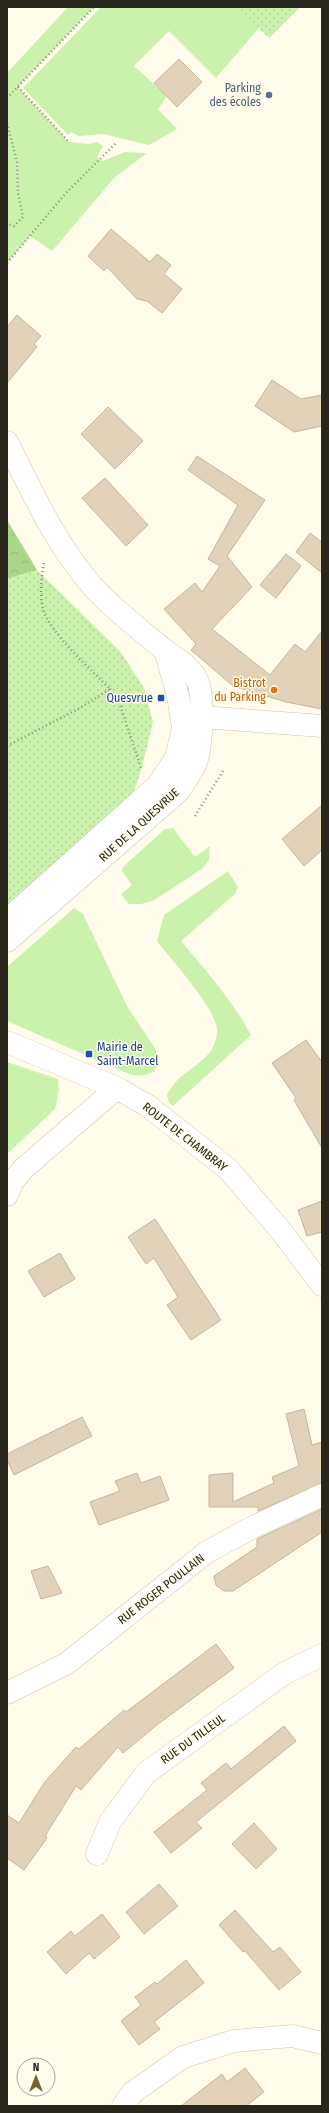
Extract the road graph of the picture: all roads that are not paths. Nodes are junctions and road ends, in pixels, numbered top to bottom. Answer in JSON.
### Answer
{"nodes":[{"id":1,"x":7,"y":442,"type":"edge"},
{"id":2,"x":191,"y":716,"type":"junction"},
{"id":3,"x":322,"y":726,"type":"edge"},
{"id":4,"x":7,"y":920,"type":"edge"},
{"id":5,"x":7,"y":941,"type":"edge"},
{"id":6,"x":7,"y":1042,"type":"edge"},
{"id":7,"x":117,"y":1088,"type":"junction"},
{"id":8,"x":7,"y":1195,"type":"edge"},
{"id":9,"x":322,"y":1285,"type":"edge"},
{"id":10,"x":322,"y":1495,"type":"edge"},
{"id":11,"x":322,"y":1655,"type":"edge"},
{"id":12,"x":7,"y":1693,"type":"edge"},
{"id":13,"x":97,"y":1854,"type":"dead end"},
{"id":14,"x":322,"y":2043,"type":"edge"},
{"id":15,"x":122,"y":2106,"type":"edge"}],
"edges":[{"from":1,"to":2,"type":"street","name":"RUE DE LA QUESVRUE"},
{"from":2,"to":3,"type":"street"},
{"from":2,"to":4,"type":"street","name":"RUE DE LA QUESVRUE"},
{"from":2,"to":5,"type":"street","name":"RUE DE LA QUESVRUE"},
{"from":6,"to":7,"type":"street","name":"ROUTE DE CHAMBRAY"},
{"from":7,"to":8,"type":"street"},
{"from":7,"to":9,"type":"street","name":"ROUTE DE CHAMBRAY"},
{"from":10,"to":12,"type":"street","name":"RUE ROGER POULLAIN"},
{"from":11,"to":13,"type":"street","name":"RUE DU TILLEUL"},
{"from":14,"to":15,"type":"street"}]}
